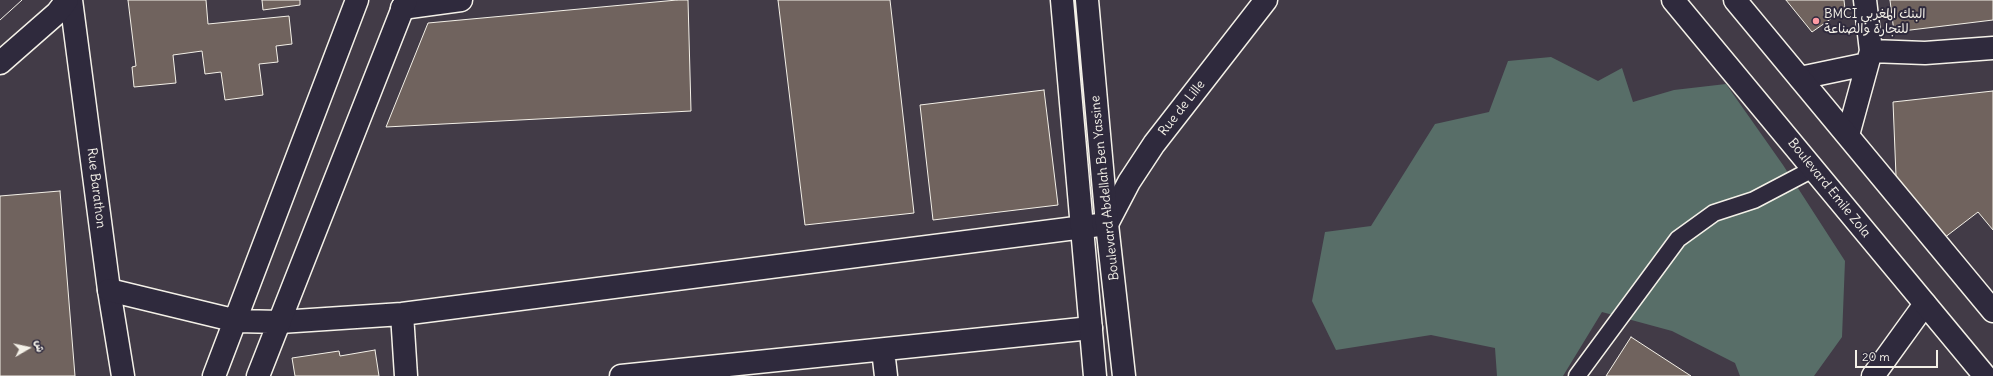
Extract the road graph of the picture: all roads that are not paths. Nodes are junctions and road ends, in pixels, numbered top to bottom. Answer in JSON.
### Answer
{"nodes":[{"id":1,"x":68,"y":0,"type":"edge"},
{"id":2,"x":71,"y":0,"type":"edge"},
{"id":3,"x":357,"y":0,"type":"edge"},
{"id":4,"x":461,"y":0,"type":"edge"},
{"id":5,"x":1062,"y":0,"type":"edge"},
{"id":6,"x":1087,"y":0,"type":"edge"},
{"id":7,"x":1266,"y":0,"type":"edge"},
{"id":8,"x":1673,"y":0,"type":"edge"},
{"id":9,"x":1734,"y":0,"type":"edge"},
{"id":10,"x":1865,"y":0,"type":"edge"},
{"id":11,"x":404,"y":4,"type":"edge"},
{"id":12,"x":1993,"y":48,"type":"edge"},
{"id":13,"x":1869,"y":58,"type":"junction"},
{"id":14,"x":0,"y":63,"type":"edge"},
{"id":15,"x":1800,"y":78,"type":"junction"},
{"id":16,"x":1848,"y":135,"type":"junction"},
{"id":17,"x":1813,"y":169,"type":"junction"},
{"id":18,"x":1107,"y":224,"type":"junction"},
{"id":19,"x":1083,"y":228,"type":"junction"},
{"id":20,"x":109,"y":290,"type":"junction"},
{"id":21,"x":1925,"y":304,"type":"junction"},
{"id":22,"x":1993,"y":311,"type":"edge"},
{"id":23,"x":402,"y":314,"type":"junction"},
{"id":24,"x":237,"y":321,"type":"junction"},
{"id":25,"x":280,"y":322,"type":"junction"},
{"id":26,"x":1091,"y":328,"type":"junction"},
{"id":27,"x":883,"y":350,"type":"junction"},
{"id":28,"x":123,"y":376,"type":"edge"},
{"id":29,"x":214,"y":376,"type":"edge"},
{"id":30,"x":258,"y":376,"type":"edge"},
{"id":31,"x":406,"y":376,"type":"edge"},
{"id":32,"x":621,"y":376,"type":"edge"},
{"id":33,"x":886,"y":376,"type":"edge"},
{"id":34,"x":1095,"y":376,"type":"edge"},
{"id":35,"x":1124,"y":376,"type":"edge"},
{"id":36,"x":1577,"y":376,"type":"edge"},
{"id":37,"x":1873,"y":376,"type":"edge"},
{"id":38,"x":1985,"y":376,"type":"edge"}],
"edges":[{"from":1,"to":14,"type":"street"},
{"from":2,"to":20,"type":"street","name":"Rue Barathon"},
{"from":3,"to":24,"type":"street"},
{"from":4,"to":11,"type":"street"},
{"from":5,"to":19,"type":"street","name":"Boulevard Abdellah Ben Yassine"},
{"from":6,"to":18,"type":"street","name":"Boulevard Abdellah Ben Yassine"},
{"from":7,"to":18,"type":"street","name":"Rue de Lille"},
{"from":8,"to":17,"type":"street","name":"Boulevard Emile Zola"},
{"from":9,"to":15,"type":"street"},
{"from":10,"to":13,"type":"street"},
{"from":11,"to":25,"type":"street"},
{"from":12,"to":13,"type":"street"},
{"from":13,"to":15,"type":"street"},
{"from":13,"to":16,"type":"street"},
{"from":15,"to":16,"type":"street"},
{"from":16,"to":22,"type":"street"},
{"from":17,"to":21,"type":"street","name":"Boulevard Emile Zola"},
{"from":17,"to":36,"type":"lane"},
{"from":18,"to":19,"type":"street"},
{"from":18,"to":35,"type":"street","name":"Boulevard Abdellah Ben Yassine"},
{"from":19,"to":23,"type":"street"},
{"from":19,"to":26,"type":"street","name":"Boulevard Abdellah Ben Yassine"},
{"from":20,"to":24,"type":"street"},
{"from":20,"to":28,"type":"street","name":"Rue Barathon"},
{"from":21,"to":37,"type":"street"},
{"from":21,"to":38,"type":"street","name":"Boulevard Emile Zola"},
{"from":23,"to":25,"type":"street"},
{"from":23,"to":31,"type":"street"},
{"from":24,"to":25,"type":"street"},
{"from":24,"to":29,"type":"street"},
{"from":25,"to":30,"type":"street"},
{"from":26,"to":27,"type":"street"},
{"from":26,"to":34,"type":"street","name":"Boulevard Abdellah Ben Yassine"},
{"from":27,"to":32,"type":"street"},
{"from":27,"to":33,"type":"street"}]}
